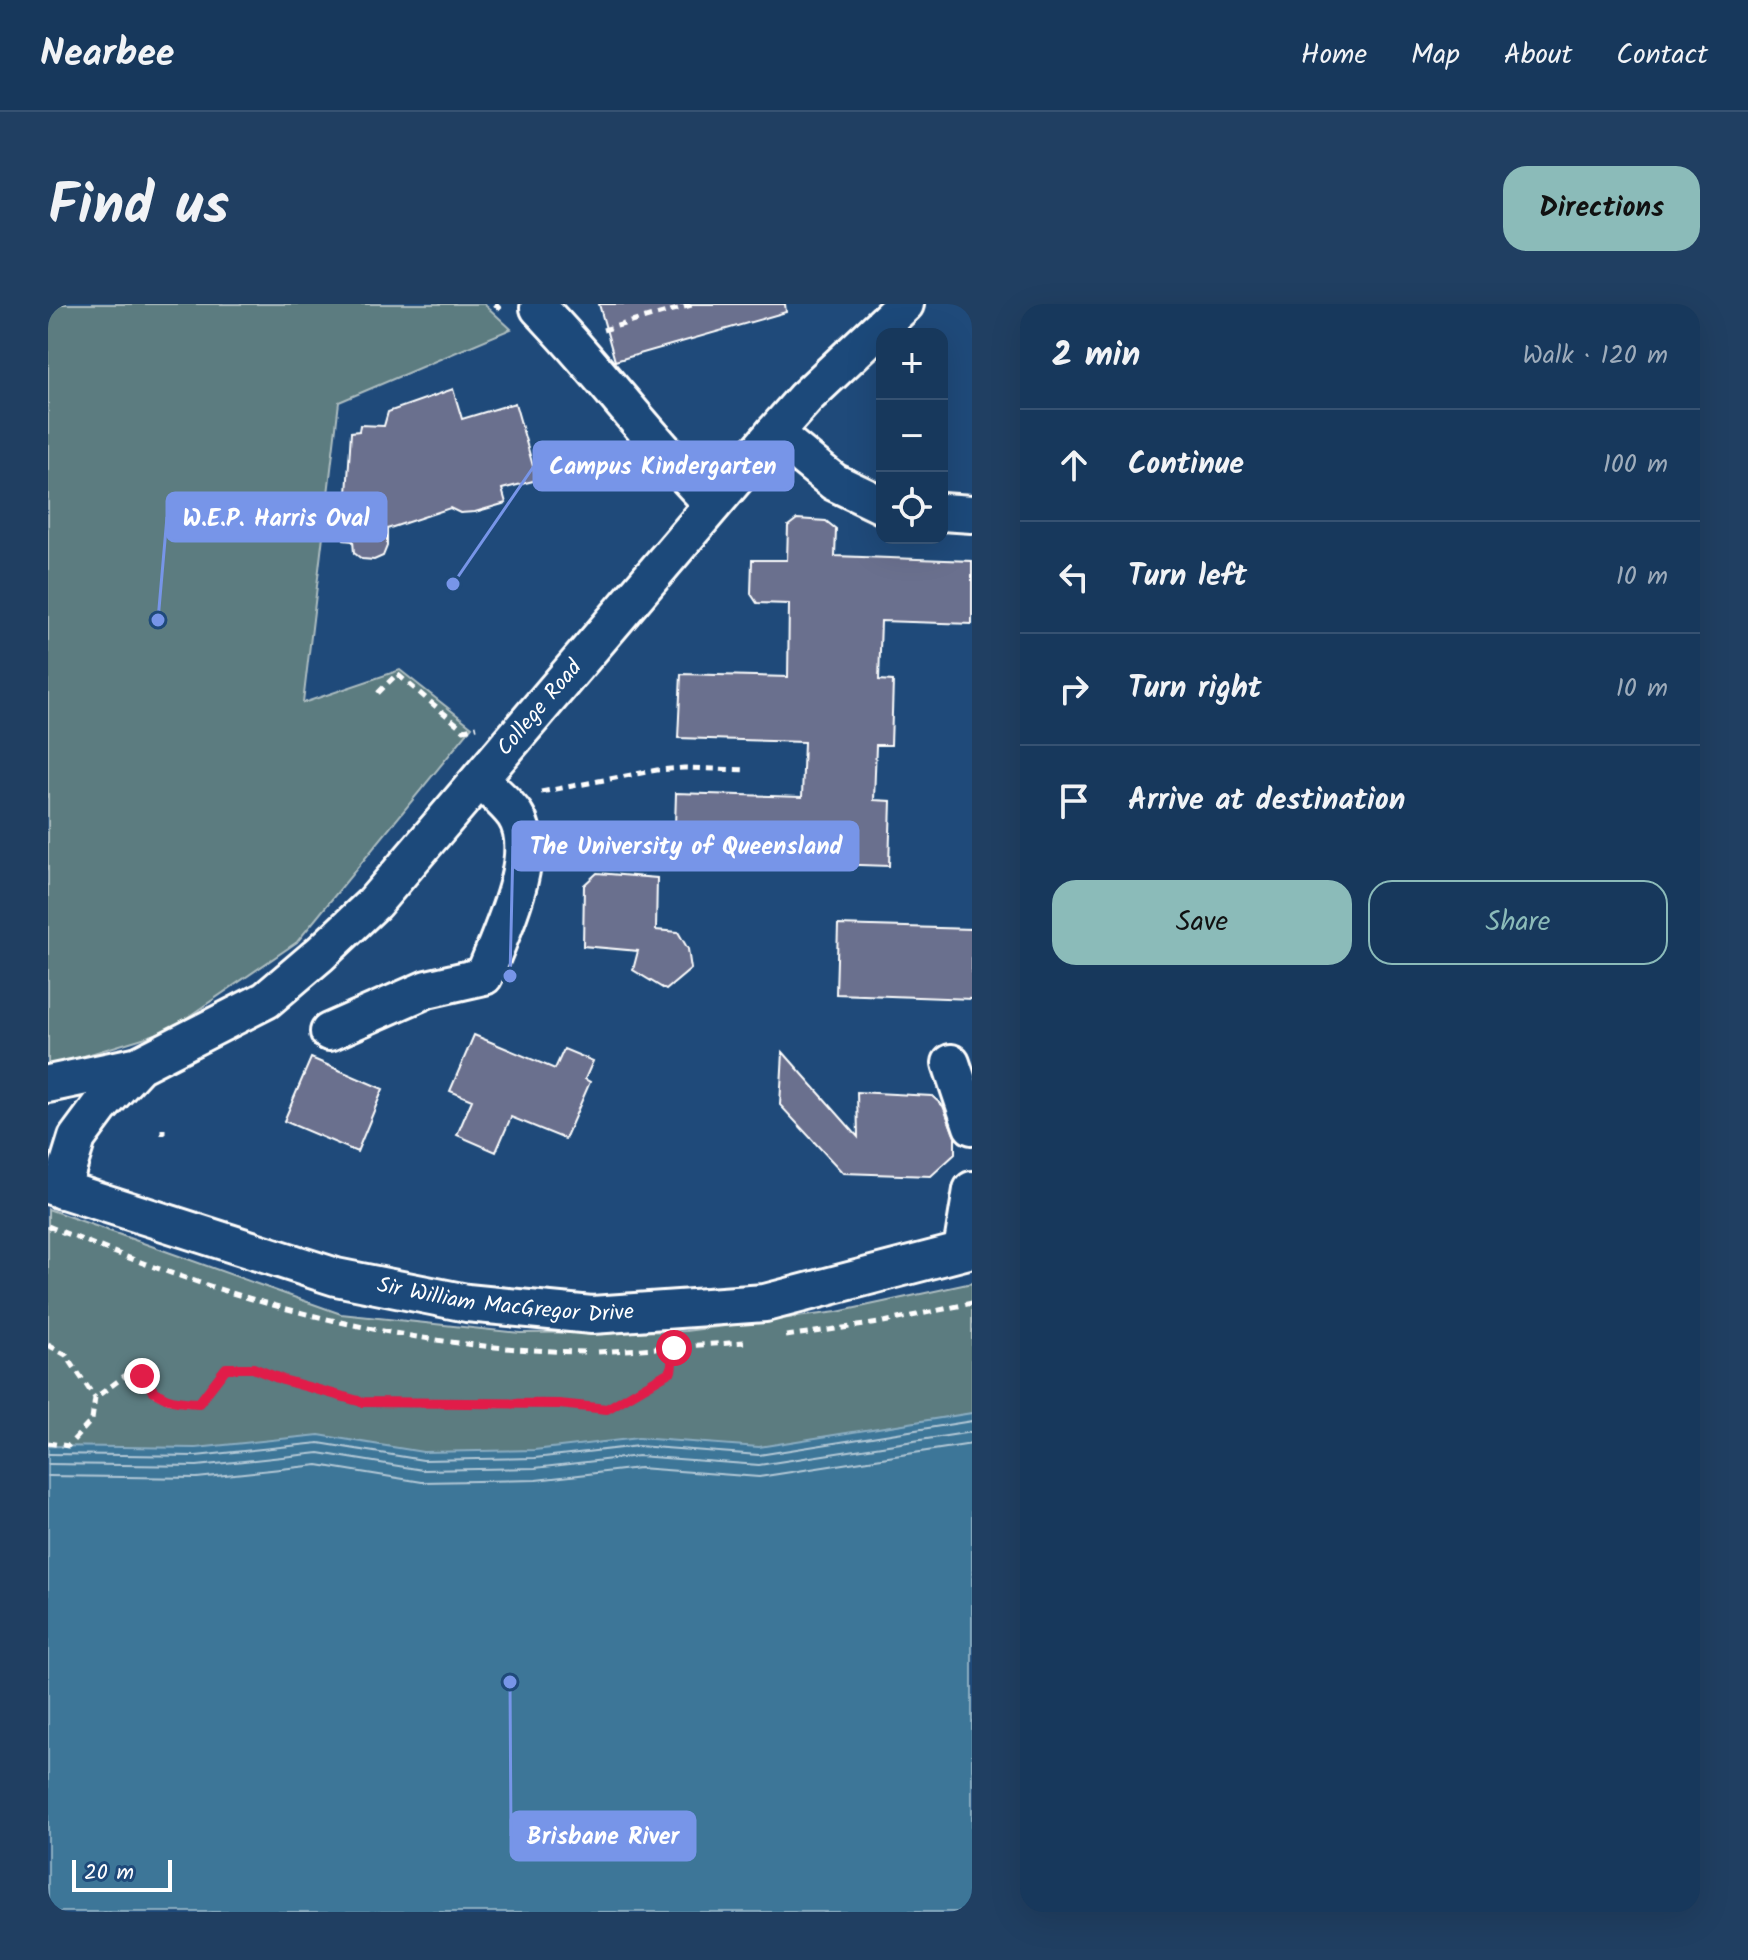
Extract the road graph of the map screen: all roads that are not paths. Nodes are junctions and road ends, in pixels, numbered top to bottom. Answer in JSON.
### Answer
{"nodes":[{"id":1,"x":905,"y":304,"type":"edge"},
{"id":2,"x":539,"y":308,"type":"dead end"},
{"id":3,"x":774,"y":433,"type":"junction"},
{"id":4,"x":876,"y":502,"type":"edge"},
{"id":5,"x":713,"y":504,"type":"junction"},
{"id":6,"x":948,"y":512,"type":"edge"},
{"id":7,"x":972,"y":514,"type":"edge"},
{"id":8,"x":480,"y":779,"type":"junction"},
{"id":9,"x":329,"y":1032,"type":"dead end"},
{"id":10,"x":951,"y":1063,"type":"dead end"},
{"id":11,"x":139,"y":1065,"type":"junction"},
{"id":12,"x":48,"y":1084,"type":"edge"},
{"id":13,"x":972,"y":1126,"type":"edge"},
{"id":14,"x":54,"y":1187,"type":"edge"},
{"id":15,"x":972,"y":1190,"type":"edge"},
{"id":16,"x":967,"y":1250,"type":"edge"}],
"edges":[{"from":1,"to":3,"type":"street","name":"College Road"},
{"from":2,"to":5,"type":"street"},
{"from":3,"to":4,"type":"street"},
{"from":3,"to":5,"type":"street","name":"College Road"},
{"from":5,"to":8,"type":"street","name":"College Road"},
{"from":6,"to":7,"type":"street"},
{"from":8,"to":9,"type":"street"},
{"from":8,"to":11,"type":"street","name":"College Road"},
{"from":10,"to":13,"type":"street"},
{"from":11,"to":12,"type":"street","name":"College Road"},
{"from":11,"to":14,"type":"street","name":"College Road"},
{"from":14,"to":16,"type":"street","name":"Sir William MacGregor Drive"},
{"from":15,"to":16,"type":"street"}]}
